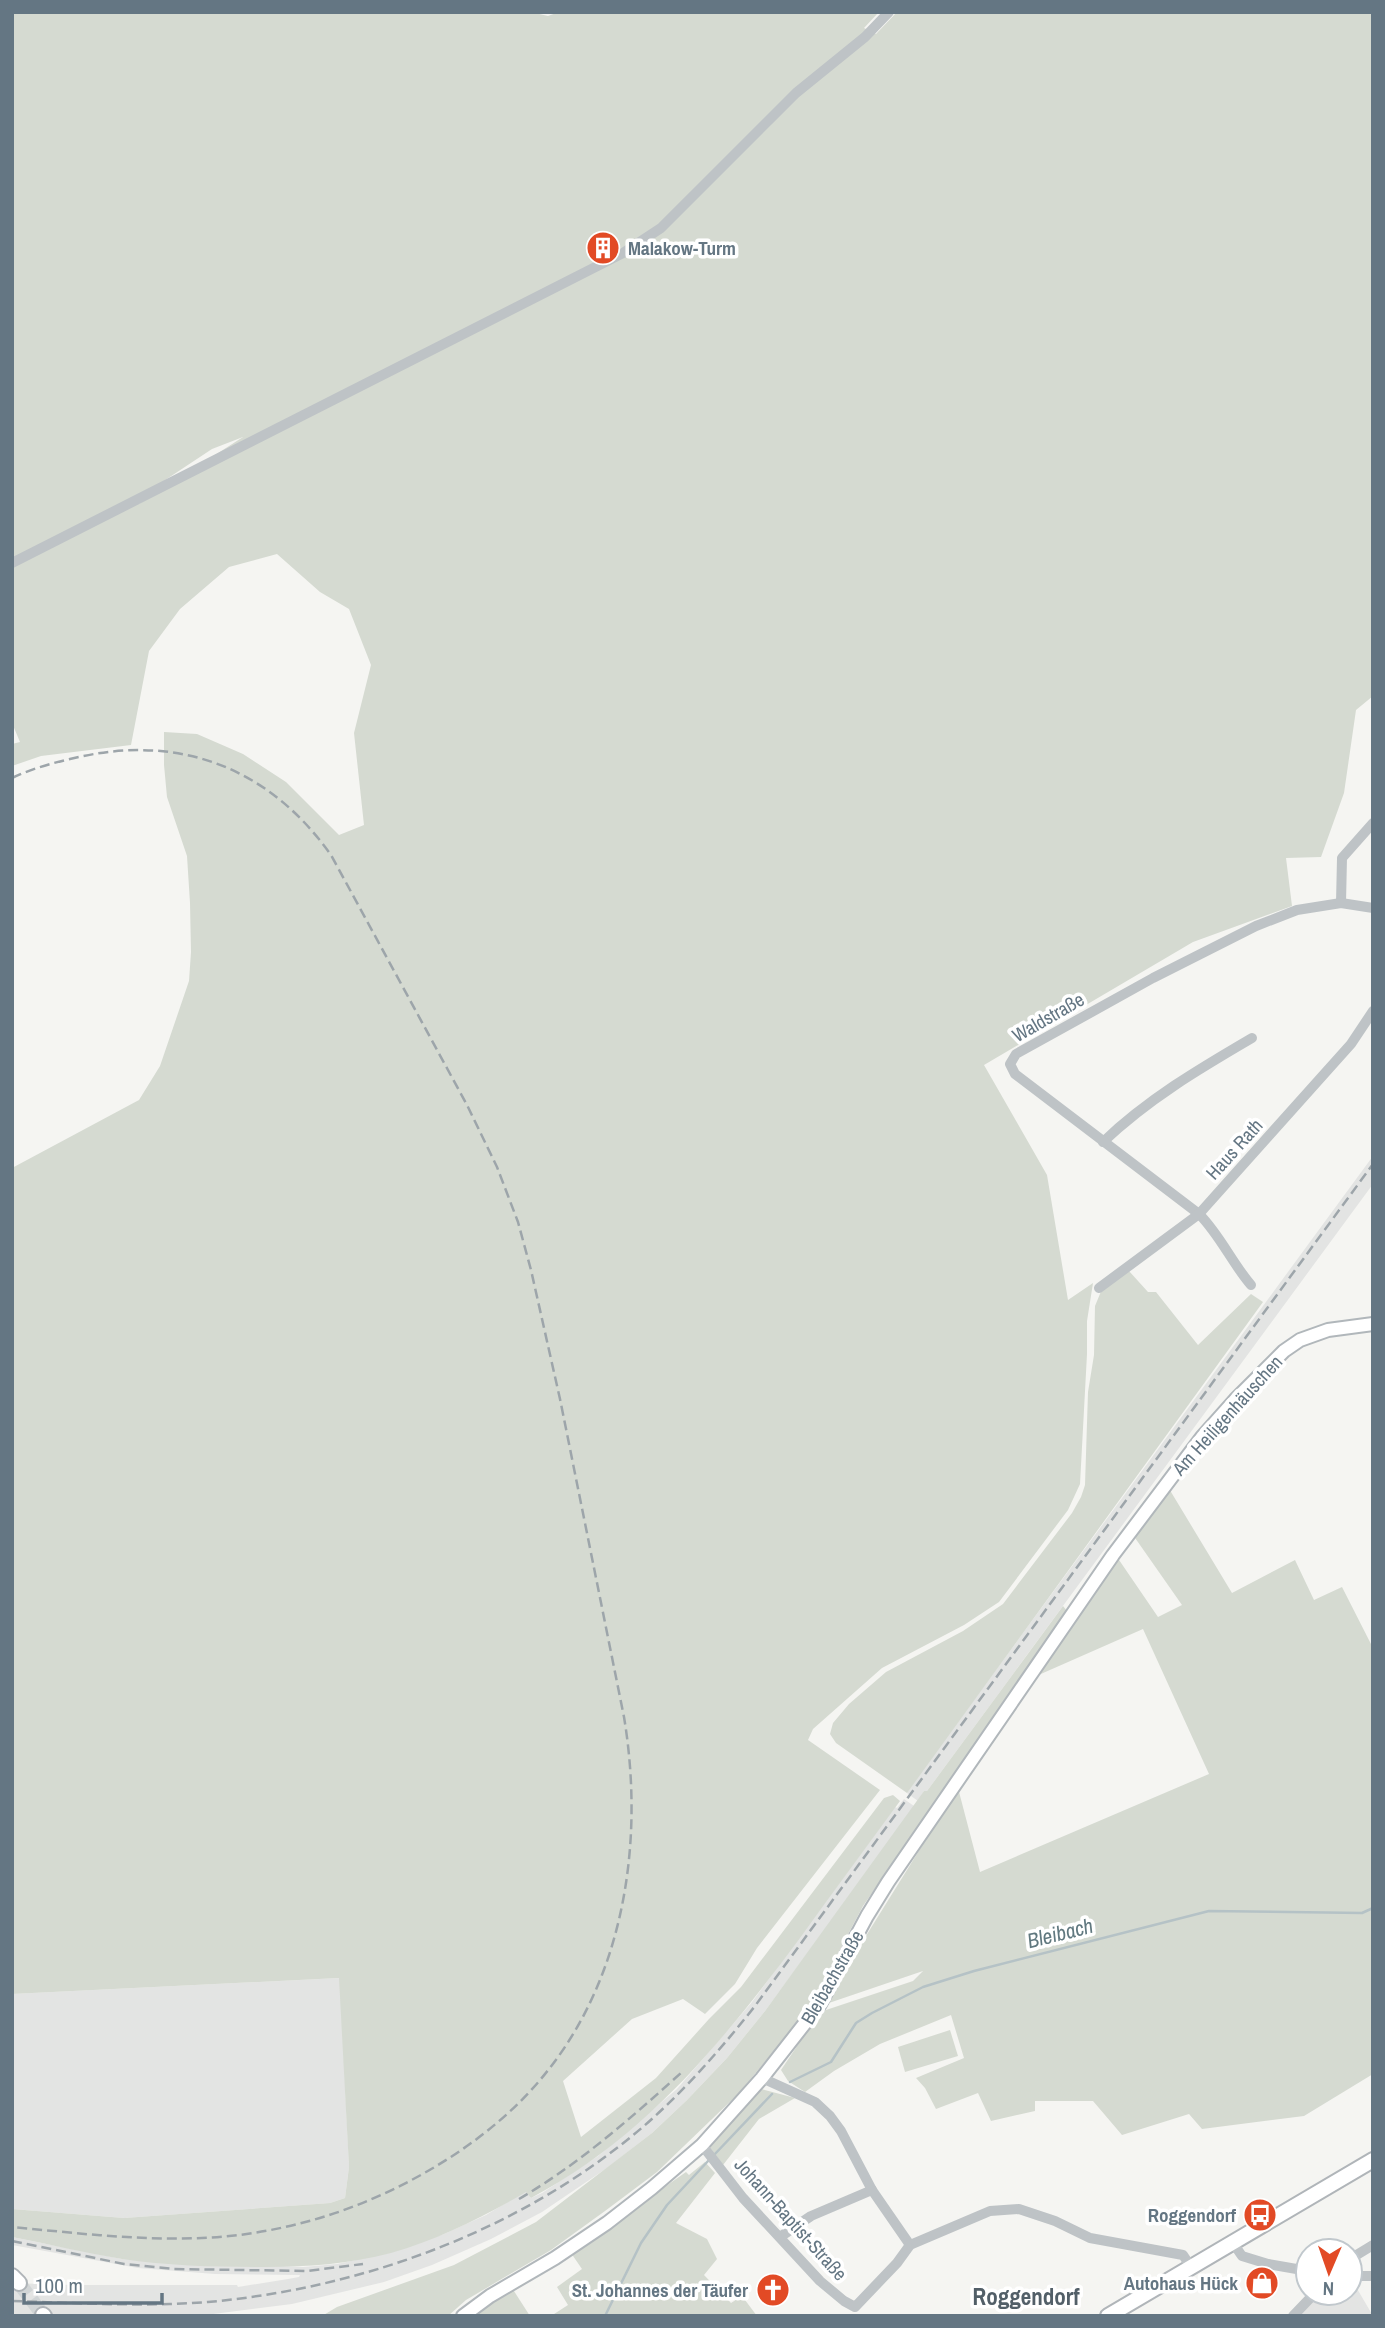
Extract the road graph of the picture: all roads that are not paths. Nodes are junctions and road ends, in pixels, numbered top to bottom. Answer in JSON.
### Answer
{"nodes":[{"id":1,"x":889,"y":12,"type":"edge"},
{"id":2,"x":12,"y":563,"type":"edge"},
{"id":3,"x":1373,"y":823,"type":"edge"},
{"id":4,"x":1340,"y":903,"type":"junction"},
{"id":5,"x":1373,"y":908,"type":"edge"},
{"id":6,"x":1373,"y":1011,"type":"edge"},
{"id":7,"x":1252,"y":1038,"type":"dead end"},
{"id":8,"x":1103,"y":1142,"type":"junction"},
{"id":9,"x":1199,"y":1214,"type":"junction"},
{"id":10,"x":1251,"y":1285,"type":"dead end"},
{"id":11,"x":1099,"y":1288,"type":"dead end"},
{"id":12,"x":1373,"y":1324,"type":"edge"},
{"id":13,"x":1113,"y":1555,"type":"joint"},
{"id":14,"x":762,"y":2078,"type":"junction"},
{"id":15,"x":705,"y":2149,"type":"junction"},
{"id":16,"x":1373,"y":2160,"type":"edge"},
{"id":17,"x":872,"y":2190,"type":"junction"},
{"id":18,"x":780,"y":2237,"type":"junction"},
{"id":19,"x":1233,"y":2243,"type":"junction"},
{"id":20,"x":910,"y":2245,"type":"junction"},
{"id":21,"x":1191,"y":2267,"type":"junction"},
{"id":22,"x":1294,"y":2268,"type":"edge"},
{"id":23,"x":852,"y":2311,"type":"edge"},
{"id":24,"x":463,"y":2316,"type":"edge"},
{"id":25,"x":1108,"y":2316,"type":"edge"}],
"edges":[{"from":1,"to":2,"type":"street"},
{"from":3,"to":4,"type":"street"},
{"from":4,"to":5,"type":"street","name":"Waldstraße"},
{"from":4,"to":8,"type":"street","name":"Waldstraße"},
{"from":6,"to":9,"type":"street","name":"Haus Rath"},
{"from":7,"to":8,"type":"street"},
{"from":8,"to":9,"type":"street","name":"Waldstraße"},
{"from":9,"to":10,"type":"street","name":"Waldstraße"},
{"from":9,"to":11,"type":"street","name":"Haus Rath"},
{"from":12,"to":13,"type":"main road","name":"Am Heiligenhäuschen"},
{"from":13,"to":14,"type":"main road","name":"Bleibachstraße"},
{"from":14,"to":15,"type":"main road","name":"Bleibachstraße"},
{"from":14,"to":17,"type":"street"},
{"from":15,"to":18,"type":"street","name":"Johann-Baptist-Straße"},
{"from":15,"to":24,"type":"main road","name":"Bleibachstraße"},
{"from":16,"to":19,"type":"main road"},
{"from":17,"to":18,"type":"street"},
{"from":17,"to":20,"type":"street"},
{"from":18,"to":23,"type":"street","name":"Johann-Baptist-Straße"},
{"from":19,"to":21,"type":"main road"},
{"from":19,"to":22,"type":"street"},
{"from":20,"to":21,"type":"street","name":"Johann-Baptist-Straße"},
{"from":20,"to":23,"type":"street","name":"Johann-Baptist-Straße"},
{"from":21,"to":25,"type":"main road"}]}
